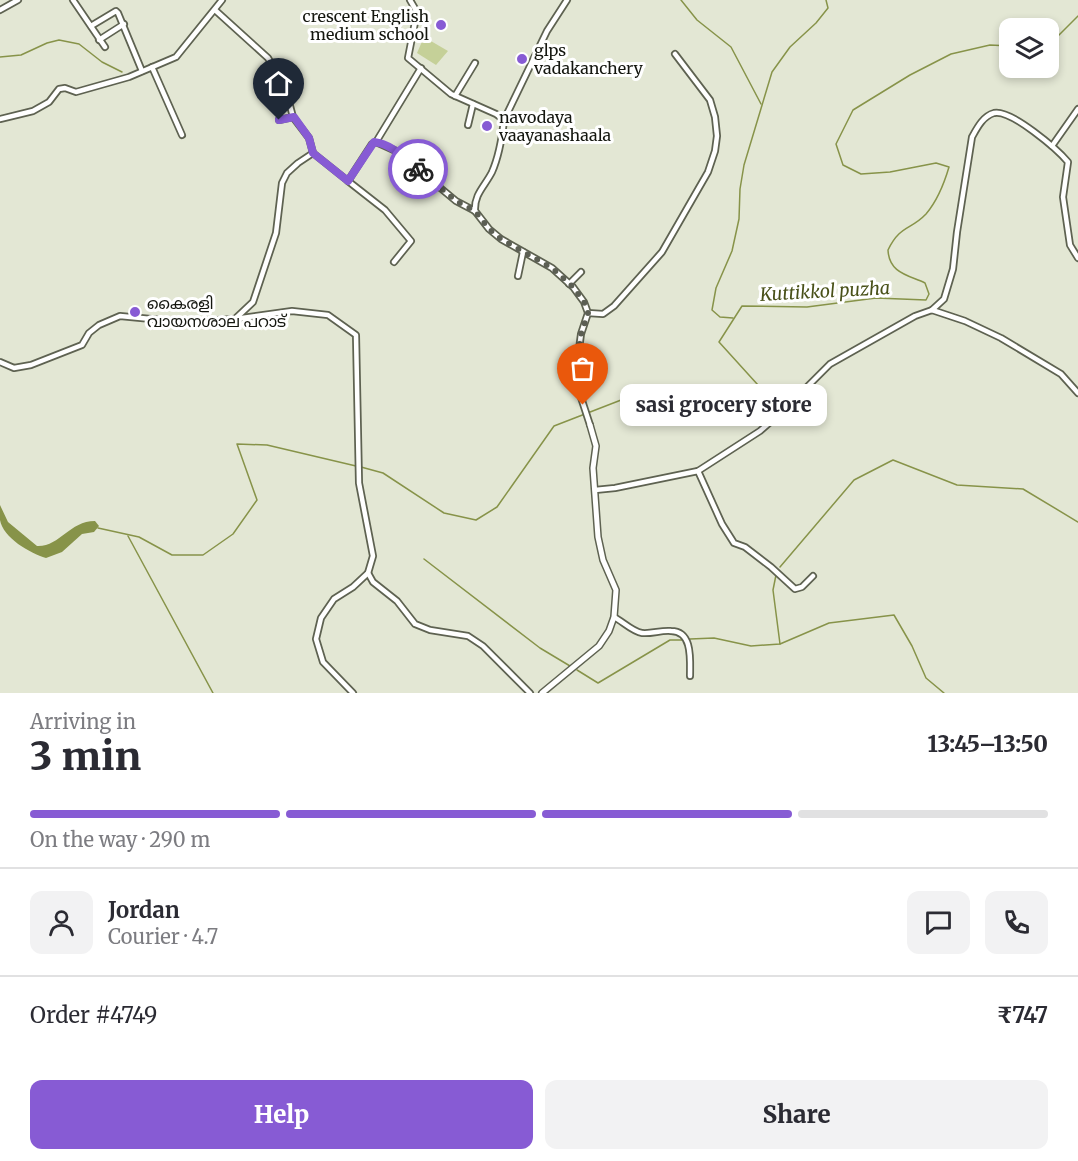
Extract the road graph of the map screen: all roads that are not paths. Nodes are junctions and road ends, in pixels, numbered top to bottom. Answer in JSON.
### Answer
{"nodes":[{"id":1,"x":18,"y":0,"type":"edge"},
{"id":2,"x":73,"y":0,"type":"edge"},
{"id":3,"x":222,"y":0,"type":"edge"},
{"id":4,"x":410,"y":0,"type":"edge"},
{"id":5,"x":567,"y":0,"type":"edge"},
{"id":6,"x":0,"y":10,"type":"edge"},
{"id":7,"x":215,"y":10,"type":"junction"},
{"id":8,"x":124,"y":24,"type":"junction"},
{"id":9,"x":91,"y":26,"type":"junction"},
{"id":10,"x":99,"y":40,"type":"junction"},
{"id":11,"x":105,"y":47,"type":"dead end"},
{"id":12,"x":675,"y":54,"type":"dead end"},
{"id":13,"x":475,"y":63,"type":"dead end"},
{"id":14,"x":152,"y":67,"type":"junction"},
{"id":15,"x":421,"y":68,"type":"junction"},
{"id":16,"x":142,"y":72,"type":"junction"},
{"id":17,"x":455,"y":96,"type":"junction"},
{"id":18,"x":473,"y":104,"type":"junction"},
{"id":19,"x":1078,"y":109,"type":"edge"},
{"id":20,"x":294,"y":117,"type":"junction"},
{"id":21,"x":0,"y":119,"type":"edge"},
{"id":22,"x":279,"y":120,"type":"dead end"},
{"id":23,"x":504,"y":120,"type":"junction"},
{"id":24,"x":468,"y":125,"type":"dead end"},
{"id":25,"x":182,"y":135,"type":"dead end"},
{"id":26,"x":376,"y":142,"type":"junction"},
{"id":27,"x":1052,"y":146,"type":"junction"},
{"id":28,"x":313,"y":153,"type":"junction"},
{"id":29,"x":348,"y":181,"type":"junction"},
{"id":30,"x":475,"y":211,"type":"junction"},
{"id":31,"x":523,"y":252,"type":"junction"},
{"id":32,"x":1078,"y":258,"type":"edge"},
{"id":33,"x":394,"y":262,"type":"dead end"},
{"id":34,"x":580,"y":272,"type":"dead end"},
{"id":35,"x":518,"y":276,"type":"dead end"},
{"id":36,"x":569,"y":284,"type":"junction"},
{"id":37,"x":932,"y":310,"type":"junction"},
{"id":38,"x":244,"y":311,"type":"junction"},
{"id":39,"x":588,"y":313,"type":"junction"},
{"id":40,"x":255,"y":316,"type":"junction"},
{"id":41,"x":235,"y":319,"type":"junction"},
{"id":42,"x":0,"y":362,"type":"edge"},
{"id":43,"x":1078,"y":393,"type":"edge"},
{"id":44,"x":590,"y":425,"type":"joint"},
{"id":45,"x":698,"y":471,"type":"junction"},
{"id":46,"x":595,"y":490,"type":"junction"},
{"id":47,"x":368,"y":573,"type":"junction"},
{"id":48,"x":813,"y":576,"type":"dead end"},
{"id":49,"x":614,"y":616,"type":"junction"},
{"id":50,"x":690,"y":676,"type":"dead end"},
{"id":51,"x":353,"y":693,"type":"edge"},
{"id":52,"x":530,"y":693,"type":"edge"},
{"id":53,"x":542,"y":693,"type":"edge"}],
"edges":[{"from":1,"to":6,"type":"street"},
{"from":2,"to":9,"type":"street"},
{"from":3,"to":7,"type":"street"},
{"from":4,"to":15,"type":"street"},
{"from":5,"to":23,"type":"street"},
{"from":7,"to":14,"type":"street"},
{"from":7,"to":20,"type":"street"},
{"from":8,"to":9,"type":"street"},
{"from":8,"to":10,"type":"street"},
{"from":8,"to":16,"type":"street"},
{"from":9,"to":10,"type":"street"},
{"from":10,"to":11,"type":"street"},
{"from":12,"to":39,"type":"street"},
{"from":13,"to":17,"type":"street"},
{"from":14,"to":16,"type":"street"},
{"from":14,"to":25,"type":"street"},
{"from":15,"to":17,"type":"street"},
{"from":15,"to":26,"type":"street"},
{"from":16,"to":21,"type":"street"},
{"from":17,"to":18,"type":"street"},
{"from":18,"to":23,"type":"street"},
{"from":18,"to":24,"type":"street"},
{"from":19,"to":27,"type":"street"},
{"from":20,"to":22,"type":"street"},
{"from":20,"to":28,"type":"street"},
{"from":23,"to":30,"type":"street"},
{"from":26,"to":29,"type":"street"},
{"from":26,"to":30,"type":"street"},
{"from":27,"to":32,"type":"street"},
{"from":27,"to":37,"type":"street"},
{"from":28,"to":29,"type":"street"},
{"from":28,"to":38,"type":"street"},
{"from":29,"to":33,"type":"street"},
{"from":30,"to":31,"type":"street"},
{"from":31,"to":35,"type":"street"},
{"from":31,"to":36,"type":"street"},
{"from":34,"to":36,"type":"street"},
{"from":36,"to":39,"type":"street"},
{"from":37,"to":43,"type":"street"},
{"from":37,"to":45,"type":"street"},
{"from":38,"to":40,"type":"street"},
{"from":38,"to":41,"type":"street"},
{"from":39,"to":44,"type":"street"},
{"from":40,"to":41,"type":"street"},
{"from":40,"to":47,"type":"street"},
{"from":41,"to":42,"type":"street"},
{"from":44,"to":46,"type":"street"},
{"from":45,"to":46,"type":"street"},
{"from":45,"to":48,"type":"street"},
{"from":46,"to":49,"type":"street"},
{"from":47,"to":51,"type":"street"},
{"from":47,"to":52,"type":"street"},
{"from":49,"to":50,"type":"street"},
{"from":49,"to":53,"type":"street"}]}
